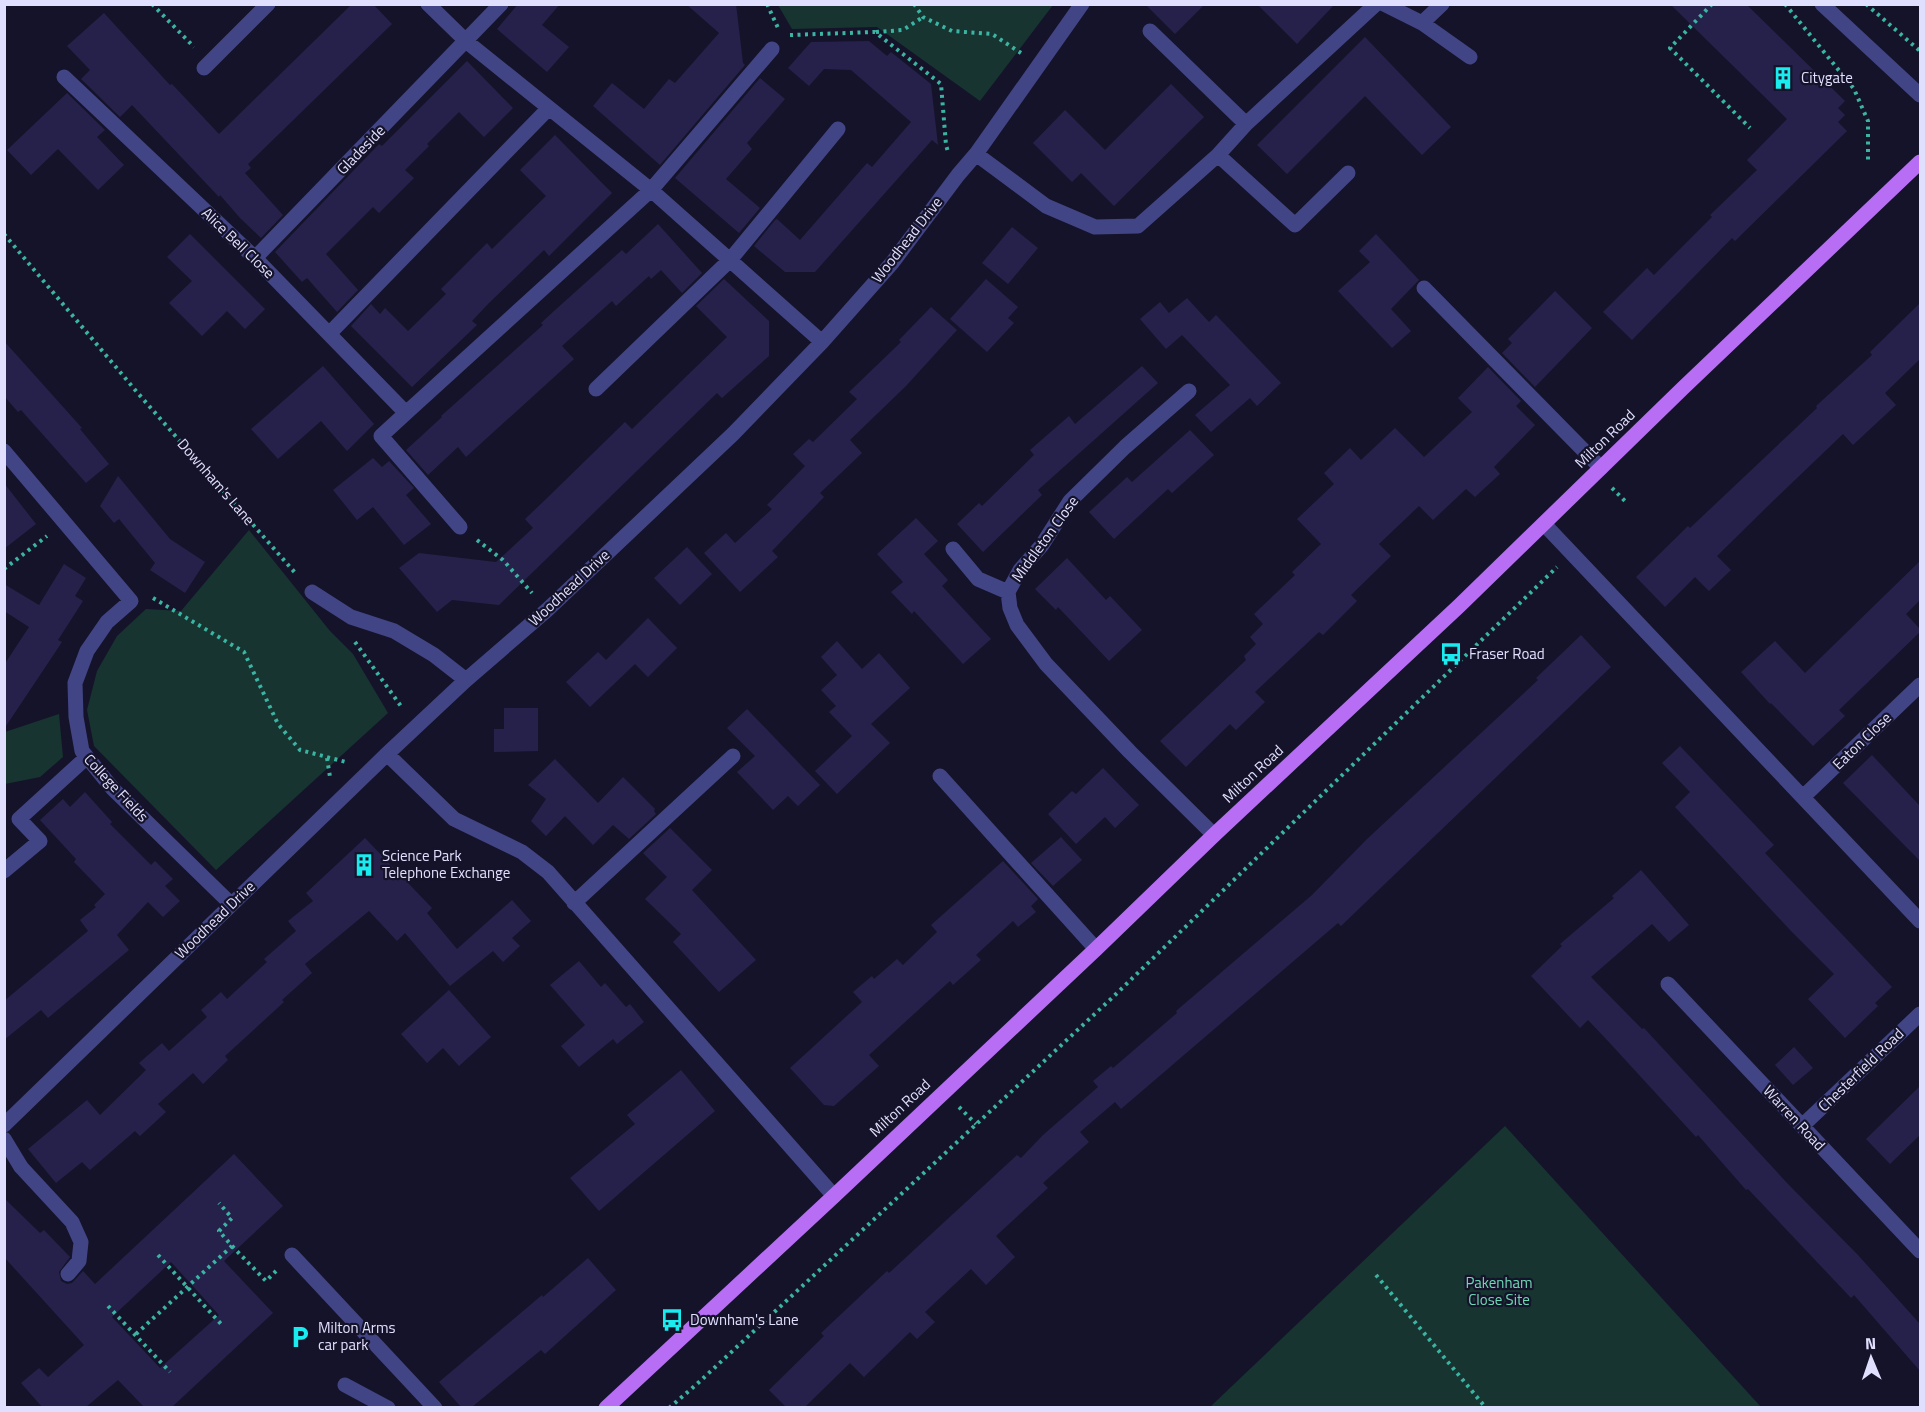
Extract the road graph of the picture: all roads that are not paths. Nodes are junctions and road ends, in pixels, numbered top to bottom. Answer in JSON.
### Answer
{"nodes":[{"id":1,"x":268,"y":4,"type":"edge"},
{"id":2,"x":428,"y":4,"type":"edge"},
{"id":3,"x":501,"y":4,"type":"edge"},
{"id":4,"x":1082,"y":4,"type":"edge"},
{"id":5,"x":1376,"y":4,"type":"edge"},
{"id":6,"x":1384,"y":4,"type":"edge"},
{"id":7,"x":1442,"y":4,"type":"edge"},
{"id":8,"x":1822,"y":4,"type":"edge"},
{"id":9,"x":1422,"y":23,"type":"junction"},
{"id":10,"x":1150,"y":31,"type":"dead end"},
{"id":11,"x":467,"y":42,"type":"junction"},
{"id":12,"x":772,"y":49,"type":"dead end"},
{"id":13,"x":1470,"y":57,"type":"dead end"},
{"id":14,"x":207,"y":65,"type":"road end"},
{"id":15,"x":64,"y":77,"type":"dead end"},
{"id":16,"x":1920,"y":95,"type":"edge"},
{"id":17,"x":549,"y":108,"type":"junction"},
{"id":18,"x":1246,"y":123,"type":"junction"},
{"id":19,"x":838,"y":129,"type":"dead end"},
{"id":20,"x":976,"y":154,"type":"junction"},
{"id":21,"x":1218,"y":155,"type":"junction"},
{"id":22,"x":1920,"y":162,"type":"edge"},
{"id":23,"x":1348,"y":172,"type":"dead end"},
{"id":24,"x":651,"y":190,"type":"junction"},
{"id":25,"x":255,"y":258,"type":"junction"},
{"id":26,"x":730,"y":260,"type":"junction"},
{"id":27,"x":1424,"y":288,"type":"dead end"},
{"id":28,"x":329,"y":334,"type":"junction"},
{"id":29,"x":822,"y":342,"type":"junction"},
{"id":30,"x":596,"y":389,"type":"dead end"},
{"id":31,"x":1189,"y":392,"type":"dead end"},
{"id":32,"x":406,"y":413,"type":"junction"},
{"id":33,"x":4,"y":451,"type":"edge"},
{"id":34,"x":1601,"y":468,"type":"junction"},
{"id":35,"x":1544,"y":524,"type":"junction"},
{"id":36,"x":460,"y":526,"type":"road end"},
{"id":37,"x":953,"y":549,"type":"dead end"},
{"id":38,"x":312,"y":592,"type":"road end"},
{"id":39,"x":1008,"y":592,"type":"junction"},
{"id":40,"x":466,"y":680,"type":"junction"},
{"id":41,"x":1920,"y":685,"type":"edge"},
{"id":42,"x":387,"y":754,"type":"junction"},
{"id":43,"x":733,"y":756,"type":"dead end"},
{"id":44,"x":87,"y":757,"type":"junction"},
{"id":45,"x":939,"y":776,"type":"dead end"},
{"id":46,"x":1803,"y":797,"type":"junction"},
{"id":47,"x":1214,"y":835,"type":"junction"},
{"id":48,"x":4,"y":871,"type":"edge"},
{"id":49,"x":574,"y":903,"type":"junction"},
{"id":50,"x":231,"y":904,"type":"junction"},
{"id":51,"x":1920,"y":921,"type":"edge"},
{"id":52,"x":1096,"y":949,"type":"junction"},
{"id":53,"x":1668,"y":984,"type":"dead end"},
{"id":54,"x":1920,"y":1014,"type":"edge"},
{"id":55,"x":4,"y":1125,"type":"edge"},
{"id":56,"x":1802,"y":1126,"type":"junction"},
{"id":57,"x":4,"y":1139,"type":"edge"},
{"id":58,"x":834,"y":1196,"type":"junction"},
{"id":59,"x":1920,"y":1251,"type":"edge"},
{"id":60,"x":292,"y":1255,"type":"road end"},
{"id":61,"x":68,"y":1274,"type":"dead end"},
{"id":62,"x":345,"y":1385,"type":"dead end"},
{"id":63,"x":388,"y":1407,"type":"edge"},
{"id":64,"x":435,"y":1407,"type":"edge"},
{"id":65,"x":606,"y":1407,"type":"edge"}],
"edges":[{"from":1,"to":14,"type":"street"},
{"from":2,"to":11,"type":"street"},
{"from":3,"to":11,"type":"street","name":"Gladeside"},
{"from":4,"to":20,"type":"street","name":"Woodhead Drive"},
{"from":5,"to":18,"type":"street"},
{"from":6,"to":9,"type":"street"},
{"from":7,"to":9,"type":"street"},
{"from":8,"to":16,"type":"street"},
{"from":9,"to":13,"type":"street"},
{"from":10,"to":18,"type":"street"},
{"from":11,"to":17,"type":"street"},
{"from":11,"to":25,"type":"street","name":"Gladeside"},
{"from":12,"to":24,"type":"street"},
{"from":15,"to":25,"type":"street","name":"Alice Bell Close"},
{"from":17,"to":24,"type":"street"},
{"from":17,"to":28,"type":"street"},
{"from":18,"to":21,"type":"street"},
{"from":19,"to":26,"type":"street"},
{"from":20,"to":21,"type":"street"},
{"from":20,"to":29,"type":"street","name":"Woodhead Drive"},
{"from":21,"to":23,"type":"street"},
{"from":22,"to":34,"type":"main road","name":"Milton Road"},
{"from":24,"to":26,"type":"street"},
{"from":24,"to":32,"type":"street"},
{"from":25,"to":28,"type":"street","name":"Alice Bell Close"},
{"from":26,"to":29,"type":"street"},
{"from":26,"to":30,"type":"street"},
{"from":27,"to":34,"type":"street"},
{"from":28,"to":32,"type":"street","name":"Alice Bell Close"},
{"from":29,"to":40,"type":"street","name":"Woodhead Drive"},
{"from":31,"to":39,"type":"street","name":"Middleton Close"},
{"from":32,"to":36,"type":"street"},
{"from":33,"to":44,"type":"street","name":"College Fields"},
{"from":34,"to":35,"type":"main road","name":"Milton Road"},
{"from":35,"to":46,"type":"street"},
{"from":35,"to":47,"type":"main road","name":"Milton Road"},
{"from":37,"to":39,"type":"street"},
{"from":38,"to":40,"type":"street"},
{"from":39,"to":47,"type":"street","name":"Middleton Close"},
{"from":40,"to":42,"type":"street","name":"Woodhead Drive"},
{"from":41,"to":46,"type":"street","name":"Eaton Close"},
{"from":42,"to":49,"type":"street"},
{"from":42,"to":50,"type":"street","name":"Woodhead Drive"},
{"from":43,"to":49,"type":"street"},
{"from":44,"to":48,"type":"street"},
{"from":44,"to":50,"type":"street","name":"College Fields"},
{"from":45,"to":52,"type":"street"},
{"from":46,"to":51,"type":"street"},
{"from":47,"to":52,"type":"main road","name":"Milton Road"},
{"from":49,"to":58,"type":"street"},
{"from":50,"to":55,"type":"street","name":"Woodhead Drive"},
{"from":52,"to":58,"type":"main road","name":"Milton Road"},
{"from":53,"to":56,"type":"street","name":"Warren Road"},
{"from":54,"to":56,"type":"street","name":"Chesterfield Road"},
{"from":56,"to":59,"type":"street","name":"Warren Road"},
{"from":57,"to":61,"type":"street"},
{"from":58,"to":65,"type":"main road","name":"Milton Road"},
{"from":60,"to":64,"type":"street"},
{"from":62,"to":63,"type":"street"}]}
